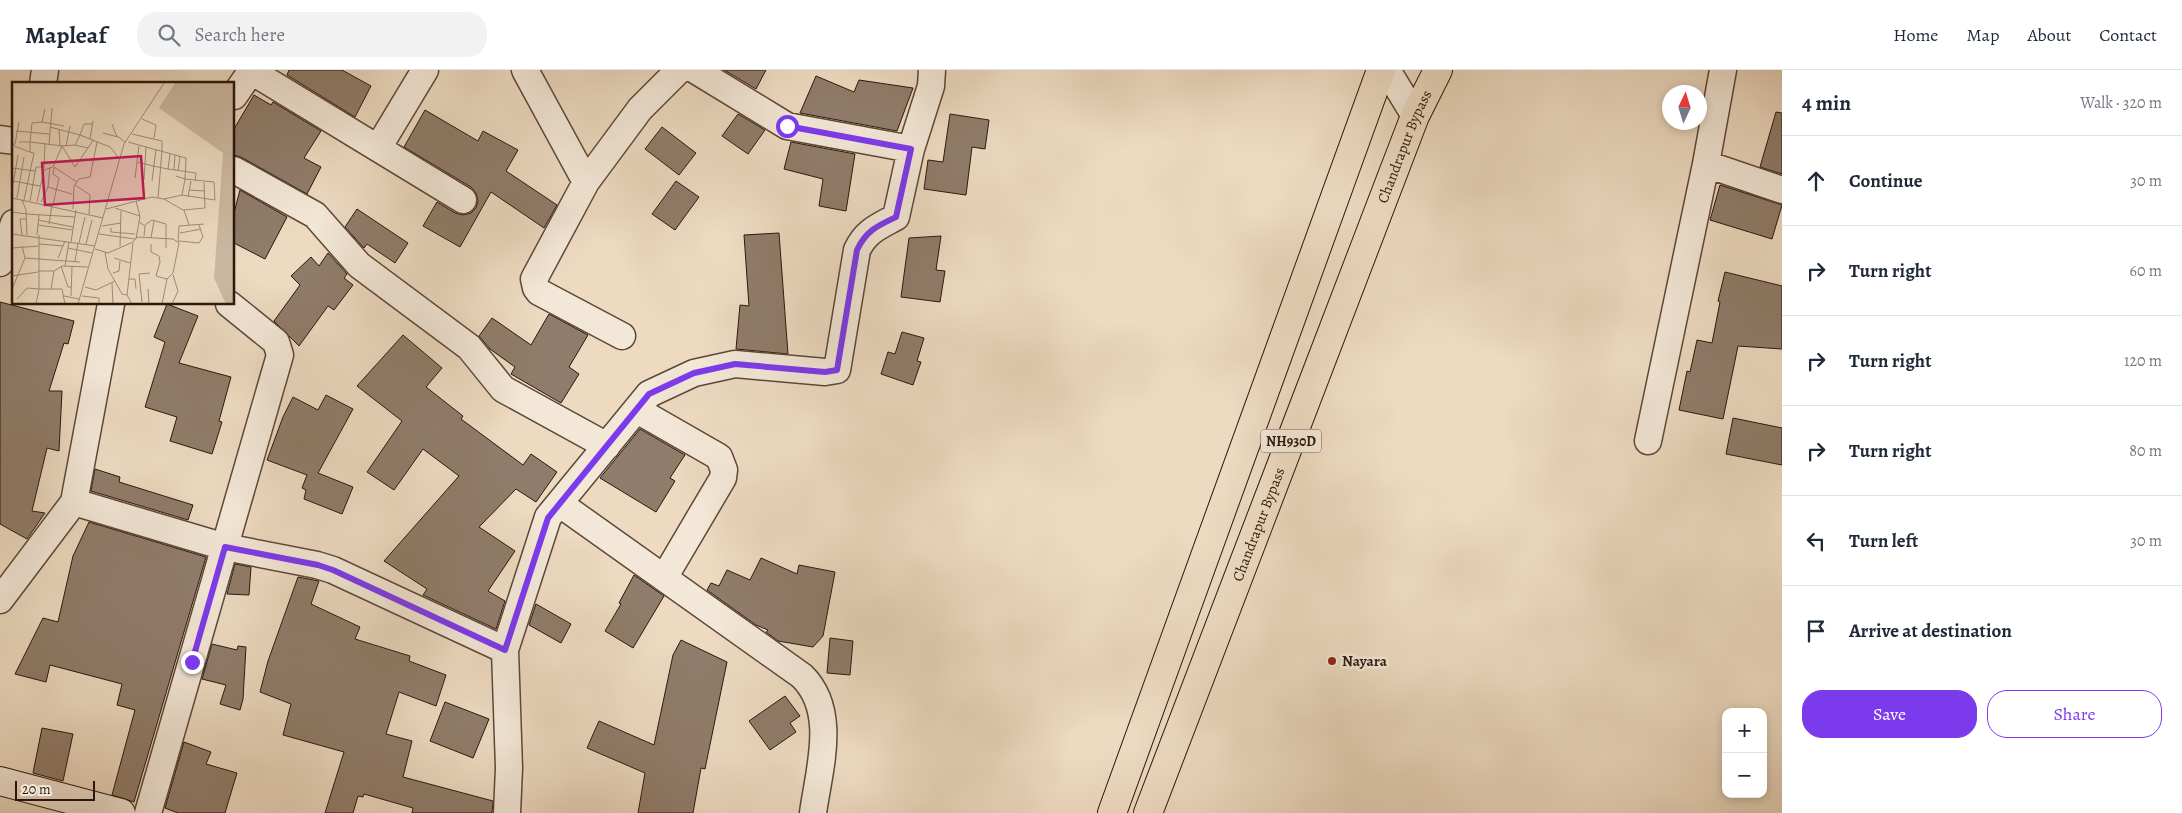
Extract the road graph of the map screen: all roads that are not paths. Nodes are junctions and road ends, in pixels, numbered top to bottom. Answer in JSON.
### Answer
{"nodes":[{"id":1,"x":252,"y":70,"type":"edge"},
{"id":2,"x":425,"y":70,"type":"edge"},
{"id":3,"x":524,"y":70,"type":"edge"},
{"id":4,"x":678,"y":70,"type":"edge"},
{"id":5,"x":695,"y":70,"type":"edge"},
{"id":6,"x":932,"y":70,"type":"edge"},
{"id":7,"x":1380,"y":70,"type":"edge"},
{"id":8,"x":1387,"y":70,"type":"edge"},
{"id":9,"x":1438,"y":70,"type":"edge"},
{"id":10,"x":1723,"y":70,"type":"edge"},
{"id":11,"x":235,"y":95,"type":"edge"},
{"id":12,"x":1415,"y":116,"type":"junction"},
{"id":13,"x":378,"y":148,"type":"junction"},
{"id":14,"x":911,"y":149,"type":"junction"},
{"id":15,"x":1706,"y":164,"type":"junction"},
{"id":16,"x":235,"y":171,"type":"edge"},
{"id":17,"x":586,"y":182,"type":"junction"},
{"id":18,"x":1782,"y":190,"type":"edge"},
{"id":19,"x":463,"y":200,"type":"dead end"},
{"id":20,"x":12,"y":229,"type":"edge"},
{"id":21,"x":0,"y":263,"type":"edge"},
{"id":22,"x":110,"y":305,"type":"edge"},
{"id":23,"x":230,"y":305,"type":"edge"},
{"id":24,"x":622,"y":336,"type":"dead end"},
{"id":25,"x":637,"y":410,"type":"junction"},
{"id":26,"x":1648,"y":441,"type":"dead end"},
{"id":27,"x":607,"y":446,"type":"junction"},
{"id":28,"x":74,"y":502,"type":"junction"},
{"id":29,"x":560,"y":504,"type":"junction"},
{"id":30,"x":225,"y":547,"type":"junction"},
{"id":31,"x":664,"y":578,"type":"junction"},
{"id":32,"x":0,"y":600,"type":"edge"},
{"id":33,"x":505,"y":650,"type":"junction"},
{"id":34,"x":0,"y":781,"type":"edge"},
{"id":35,"x":121,"y":813,"type":"edge"},
{"id":36,"x":148,"y":813,"type":"edge"},
{"id":37,"x":507,"y":813,"type":"edge"},
{"id":38,"x":813,"y":813,"type":"edge"},
{"id":39,"x":1112,"y":813,"type":"edge"},
{"id":40,"x":1148,"y":813,"type":"edge"}],
"edges":[{"from":1,"to":11,"type":"street"},
{"from":1,"to":13,"type":"street"},
{"from":2,"to":13,"type":"street"},
{"from":3,"to":17,"type":"street"},
{"from":4,"to":17,"type":"street"},
{"from":5,"to":14,"type":"street"},
{"from":6,"to":14,"type":"street"},
{"from":7,"to":39,"type":"highway","number":"NH930D"},
{"from":8,"to":12,"type":"street"},
{"from":9,"to":12,"type":"highway","name":"Chandrapur Bypass","number":"NH930D"},
{"from":10,"to":15,"type":"street"},
{"from":12,"to":40,"type":"highway","name":"Chandrapur Bypass","number":"NH930D"},
{"from":13,"to":19,"type":"street"},
{"from":14,"to":25,"type":"street"},
{"from":15,"to":18,"type":"street"},
{"from":15,"to":26,"type":"street"},
{"from":16,"to":27,"type":"street"},
{"from":17,"to":24,"type":"street"},
{"from":20,"to":21,"type":"street"},
{"from":22,"to":28,"type":"street"},
{"from":23,"to":30,"type":"street"},
{"from":25,"to":27,"type":"street"},
{"from":25,"to":31,"type":"street"},
{"from":27,"to":29,"type":"street"},
{"from":28,"to":30,"type":"street"},
{"from":28,"to":32,"type":"street"},
{"from":29,"to":31,"type":"street"},
{"from":29,"to":33,"type":"street"},
{"from":30,"to":33,"type":"street"},
{"from":30,"to":36,"type":"street"},
{"from":31,"to":38,"type":"street"},
{"from":33,"to":37,"type":"street"},
{"from":34,"to":35,"type":"main road"}]}
